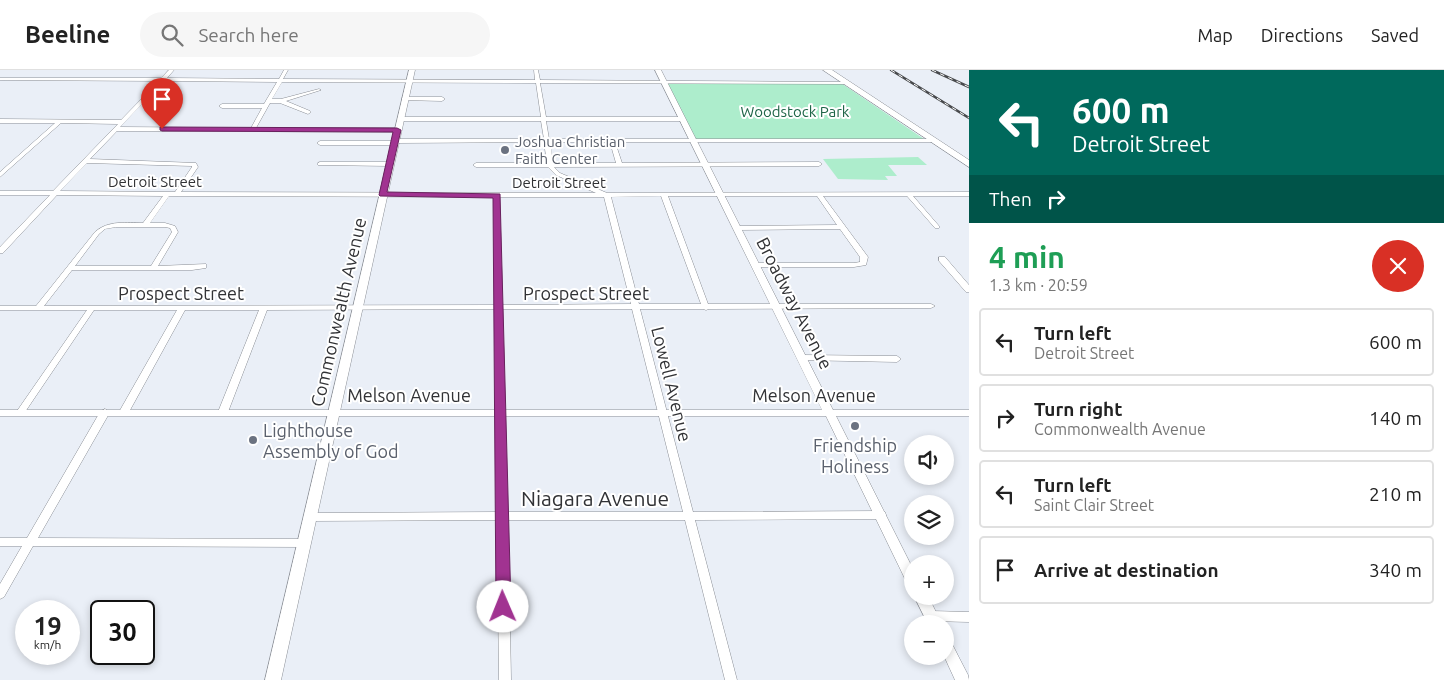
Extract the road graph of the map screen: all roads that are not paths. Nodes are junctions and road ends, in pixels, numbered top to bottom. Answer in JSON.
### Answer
{"nodes":[{"id":1,"x":172,"y":70,"type":"edge"},
{"id":2,"x":286,"y":70,"type":"edge"},
{"id":3,"x":536,"y":70,"type":"edge"},
{"id":4,"x":658,"y":70,"type":"edge"},
{"id":5,"x":827,"y":70,"type":"edge"},
{"id":6,"x":410,"y":76,"type":"edge"},
{"id":7,"x":0,"y":79,"type":"edge"},
{"id":8,"x":162,"y":80,"type":"junction"},
{"id":9,"x":281,"y":80,"type":"junction"},
{"id":10,"x":538,"y":82,"type":"junction"},
{"id":11,"x":664,"y":82,"type":"junction"},
{"id":12,"x":846,"y":83,"type":"junction"},
{"id":13,"x":319,"y":90,"type":"dead end"},
{"id":14,"x":404,"y":99,"type":"junction"},
{"id":15,"x":442,"y":99,"type":"dead end"},
{"id":16,"x":281,"y":101,"type":"junction"},
{"id":17,"x":269,"y":103,"type":"junction"},
{"id":18,"x":222,"y":106,"type":"dead end"},
{"id":19,"x":308,"y":112,"type":"dead end"},
{"id":20,"x":543,"y":119,"type":"junction"},
{"id":21,"x":682,"y":119,"type":"junction"},
{"id":22,"x":3,"y":121,"type":"edge"},
{"id":23,"x":60,"y":122,"type":"junction"},
{"id":24,"x":123,"y":122,"type":"junction"},
{"id":25,"x":0,"y":126,"type":"edge"},
{"id":26,"x":116,"y":129,"type":"junction"},
{"id":27,"x":253,"y":129,"type":"junction"},
{"id":28,"x":397,"y":133,"type":"junction"},
{"id":29,"x":546,"y":140,"type":"junction"},
{"id":30,"x":612,"y":140,"type":"junction"},
{"id":31,"x":693,"y":140,"type":"junction"},
{"id":32,"x":932,"y":140,"type":"junction"},
{"id":33,"x":320,"y":143,"type":"dead end"},
{"id":34,"x":85,"y":162,"type":"junction"},
{"id":35,"x":320,"y":164,"type":"dead end"},
{"id":36,"x":390,"y":164,"type":"junction"},
{"id":37,"x":619,"y":164,"type":"junction"},
{"id":38,"x":705,"y":164,"type":"junction"},
{"id":39,"x":819,"y":164,"type":"dead end"},
{"id":40,"x":969,"y":164,"type":"edge"},
{"id":41,"x":476,"y":165,"type":"dead end"},
{"id":42,"x":550,"y":165,"type":"junction"},
{"id":43,"x":0,"y":175,"type":"edge"},
{"id":44,"x":0,"y":193,"type":"edge"},
{"id":45,"x":54,"y":193,"type":"junction"},
{"id":46,"x":167,"y":194,"type":"junction"},
{"id":47,"x":177,"y":194,"type":"junction"},
{"id":48,"x":969,"y":194,"type":"edge"},
{"id":49,"x":383,"y":195,"type":"junction"},
{"id":50,"x":497,"y":195,"type":"junction"},
{"id":51,"x":607,"y":195,"type":"junction"},
{"id":52,"x":664,"y":195,"type":"junction"},
{"id":53,"x":720,"y":195,"type":"junction"},
{"id":54,"x":819,"y":195,"type":"junction"},
{"id":55,"x":909,"y":195,"type":"junction"},
{"id":56,"x":145,"y":225,"type":"junction"},
{"id":57,"x":842,"y":227,"type":"junction"},
{"id":58,"x":937,"y":227,"type":"dead end"},
{"id":59,"x":737,"y":228,"type":"junction"},
{"id":60,"x":0,"y":251,"type":"edge"},
{"id":61,"x":942,"y":258,"type":"dead end"},
{"id":62,"x":755,"y":265,"type":"junction"},
{"id":63,"x":203,"y":266,"type":"dead end"},
{"id":64,"x":70,"y":268,"type":"junction"},
{"id":65,"x":153,"y":268,"type":"junction"},
{"id":66,"x":969,"y":290,"type":"edge"},
{"id":67,"x":931,"y":306,"type":"dead end"},
{"id":68,"x":38,"y":308,"type":"junction"},
{"id":69,"x":92,"y":308,"type":"junction"},
{"id":70,"x":182,"y":308,"type":"junction"},
{"id":71,"x":264,"y":308,"type":"junction"},
{"id":72,"x":357,"y":308,"type":"junction"},
{"id":73,"x":498,"y":308,"type":"junction"},
{"id":74,"x":636,"y":308,"type":"junction"},
{"id":75,"x":706,"y":308,"type":"junction"},
{"id":76,"x":777,"y":308,"type":"junction"},
{"id":77,"x":1,"y":309,"type":"edge"},
{"id":78,"x":802,"y":358,"type":"junction"},
{"id":79,"x":897,"y":359,"type":"dead end"},
{"id":80,"x":0,"y":412,"type":"edge"},
{"id":81,"x":105,"y":412,"type":"junction"},
{"id":82,"x":124,"y":412,"type":"junction"},
{"id":83,"x":223,"y":412,"type":"junction"},
{"id":84,"x":333,"y":412,"type":"junction"},
{"id":85,"x":500,"y":412,"type":"junction"},
{"id":86,"x":830,"y":412,"type":"junction"},
{"id":87,"x":969,"y":412,"type":"edge"},
{"id":88,"x":20,"y":413,"type":"junction"},
{"id":89,"x":662,"y":413,"type":"junction"},
{"id":90,"x":881,"y":515,"type":"junction"},
{"id":91,"x":690,"y":516,"type":"junction"},
{"id":92,"x":310,"y":517,"type":"junction"},
{"id":93,"x":502,"y":517,"type":"junction"},
{"id":94,"x":0,"y":542,"type":"edge"},
{"id":95,"x":30,"y":542,"type":"junction"},
{"id":96,"x":304,"y":543,"type":"junction"},
{"id":97,"x":904,"y":562,"type":"edge"},
{"id":98,"x":0,"y":594,"type":"edge"},
{"id":99,"x":969,"y":616,"type":"edge"},
{"id":100,"x":954,"y":618,"type":"edge"},
{"id":101,"x":954,"y":662,"type":"edge"},
{"id":102,"x":273,"y":680,"type":"edge"},
{"id":103,"x":505,"y":680,"type":"edge"},
{"id":104,"x":731,"y":680,"type":"edge"},
{"id":105,"x":963,"y":680,"type":"edge"}],
"edges":[{"from":1,"to":8,"type":"street"},
{"from":2,"to":9,"type":"street"},
{"from":3,"to":10,"type":"street"},
{"from":4,"to":11,"type":"street","name":"Broadway Avenue"},
{"from":5,"to":12,"type":"main road"},
{"from":6,"to":9,"type":"street"},
{"from":6,"to":10,"type":"street"},
{"from":6,"to":14,"type":"main road","name":"Commonwealth Avenue"},
{"from":7,"to":8,"type":"street"},
{"from":8,"to":9,"type":"street"},
{"from":8,"to":24,"type":"street"},
{"from":9,"to":17,"type":"street"},
{"from":10,"to":11,"type":"street"},
{"from":10,"to":20,"type":"street"},
{"from":11,"to":12,"type":"street"},
{"from":11,"to":21,"type":"street","name":"Broadway Avenue"},
{"from":12,"to":32,"type":"main road"},
{"from":13,"to":16,"type":"street"},
{"from":14,"to":15,"type":"street"},
{"from":14,"to":28,"type":"main road","name":"Commonwealth Avenue"},
{"from":16,"to":17,"type":"street"},
{"from":16,"to":19,"type":"street"},
{"from":17,"to":18,"type":"street"},
{"from":17,"to":27,"type":"street"},
{"from":20,"to":21,"type":"street"},
{"from":20,"to":28,"type":"street"},
{"from":20,"to":29,"type":"street"},
{"from":21,"to":31,"type":"street","name":"Broadway Avenue"},
{"from":22,"to":23,"type":"street"},
{"from":22,"to":25,"type":"street"},
{"from":23,"to":24,"type":"street"},
{"from":23,"to":43,"type":"street"},
{"from":24,"to":26,"type":"street"},
{"from":26,"to":27,"type":"street"},
{"from":26,"to":34,"type":"street"},
{"from":27,"to":28,"type":"street"},
{"from":28,"to":29,"type":"street"},
{"from":28,"to":33,"type":"street"},
{"from":28,"to":36,"type":"main road","name":"Commonwealth Avenue"},
{"from":29,"to":30,"type":"street"},
{"from":29,"to":42,"type":"street"},
{"from":30,"to":31,"type":"street"},
{"from":30,"to":37,"type":"street"},
{"from":31,"to":32,"type":"street"},
{"from":31,"to":38,"type":"street","name":"Broadway Avenue"},
{"from":32,"to":40,"type":"main road"},
{"from":34,"to":45,"type":"street"},
{"from":34,"to":47,"type":"street"},
{"from":35,"to":36,"type":"street"},
{"from":36,"to":49,"type":"main road","name":"Commonwealth Avenue"},
{"from":37,"to":38,"type":"street"},
{"from":37,"to":42,"type":"street"},
{"from":38,"to":39,"type":"street"},
{"from":38,"to":53,"type":"street","name":"Broadway Avenue"},
{"from":41,"to":42,"type":"street"},
{"from":42,"to":51,"type":"street"},
{"from":44,"to":45,"type":"street","name":"Detroit Street"},
{"from":45,"to":46,"type":"street","name":"Detroit Street"},
{"from":45,"to":60,"type":"street"},
{"from":46,"to":47,"type":"street","name":"Detroit Street"},
{"from":46,"to":56,"type":"street"},
{"from":47,"to":49,"type":"street","name":"Detroit Street"},
{"from":48,"to":55,"type":"street","name":"Detroit Street"},
{"from":49,"to":50,"type":"street","name":"Detroit Street"},
{"from":49,"to":72,"type":"main road","name":"Commonwealth Avenue"},
{"from":50,"to":51,"type":"street","name":"Detroit Street"},
{"from":50,"to":73,"type":"street"},
{"from":51,"to":52,"type":"street","name":"Detroit Street"},
{"from":51,"to":74,"type":"street","name":"Lowell Avenue"},
{"from":52,"to":53,"type":"street","name":"Detroit Street"},
{"from":52,"to":75,"type":"street"},
{"from":53,"to":54,"type":"street","name":"Detroit Street"},
{"from":53,"to":59,"type":"street","name":"Broadway Avenue"},
{"from":54,"to":55,"type":"street","name":"Detroit Street"},
{"from":54,"to":57,"type":"street"},
{"from":55,"to":58,"type":"street"},
{"from":56,"to":64,"type":"street"},
{"from":56,"to":65,"type":"street"},
{"from":57,"to":59,"type":"street"},
{"from":57,"to":62,"type":"street"},
{"from":59,"to":62,"type":"street","name":"Broadway Avenue"},
{"from":61,"to":66,"type":"street"},
{"from":62,"to":76,"type":"street","name":"Broadway Avenue"},
{"from":63,"to":65,"type":"street"},
{"from":64,"to":65,"type":"street"},
{"from":64,"to":68,"type":"street"},
{"from":67,"to":76,"type":"street","name":"Prospect Street"},
{"from":68,"to":69,"type":"street","name":"Prospect Street"},
{"from":68,"to":77,"type":"street","name":"Prospect Street"},
{"from":69,"to":70,"type":"street","name":"Prospect Street"},
{"from":69,"to":88,"type":"street"},
{"from":70,"to":71,"type":"street","name":"Prospect Street"},
{"from":70,"to":82,"type":"street"},
{"from":71,"to":72,"type":"street","name":"Prospect Street"},
{"from":71,"to":83,"type":"street"},
{"from":72,"to":73,"type":"street","name":"Prospect Street"},
{"from":72,"to":84,"type":"main road","name":"Commonwealth Avenue"},
{"from":73,"to":74,"type":"street","name":"Prospect Street"},
{"from":73,"to":85,"type":"street"},
{"from":74,"to":75,"type":"street","name":"Prospect Street"},
{"from":74,"to":89,"type":"street","name":"Lowell Avenue"},
{"from":75,"to":76,"type":"street","name":"Prospect Street"},
{"from":76,"to":78,"type":"street","name":"Broadway Avenue"},
{"from":78,"to":79,"type":"street"},
{"from":78,"to":86,"type":"street","name":"Broadway Avenue"},
{"from":80,"to":88,"type":"street","name":"Melson Avenue"},
{"from":81,"to":82,"type":"street","name":"Melson Avenue"},
{"from":81,"to":88,"type":"street","name":"Melson Avenue"},
{"from":81,"to":95,"type":"street"},
{"from":82,"to":83,"type":"street","name":"Melson Avenue"},
{"from":83,"to":84,"type":"street","name":"Melson Avenue"},
{"from":84,"to":85,"type":"street","name":"Melson Avenue"},
{"from":84,"to":92,"type":"main road","name":"Commonwealth Avenue"},
{"from":85,"to":89,"type":"street","name":"Melson Avenue"},
{"from":85,"to":93,"type":"street"},
{"from":86,"to":87,"type":"street","name":"Melson Avenue"},
{"from":86,"to":89,"type":"street","name":"Melson Avenue"},
{"from":86,"to":90,"type":"street","name":"Broadway Avenue"},
{"from":89,"to":91,"type":"street","name":"Lowell Avenue"},
{"from":90,"to":91,"type":"street","name":"Niagara Avenue"},
{"from":90,"to":97,"type":"street","name":"Broadway Avenue"},
{"from":91,"to":93,"type":"street","name":"Niagara Avenue"},
{"from":91,"to":104,"type":"street","name":"Lowell Avenue"},
{"from":92,"to":93,"type":"street","name":"Niagara Avenue"},
{"from":92,"to":96,"type":"main road","name":"Commonwealth Avenue"},
{"from":93,"to":103,"type":"street"},
{"from":94,"to":95,"type":"street"},
{"from":95,"to":96,"type":"street"},
{"from":95,"to":98,"type":"street"},
{"from":96,"to":102,"type":"main road","name":"Commonwealth Avenue"},
{"from":99,"to":100,"type":"street"},
{"from":101,"to":105,"type":"street"}]}
